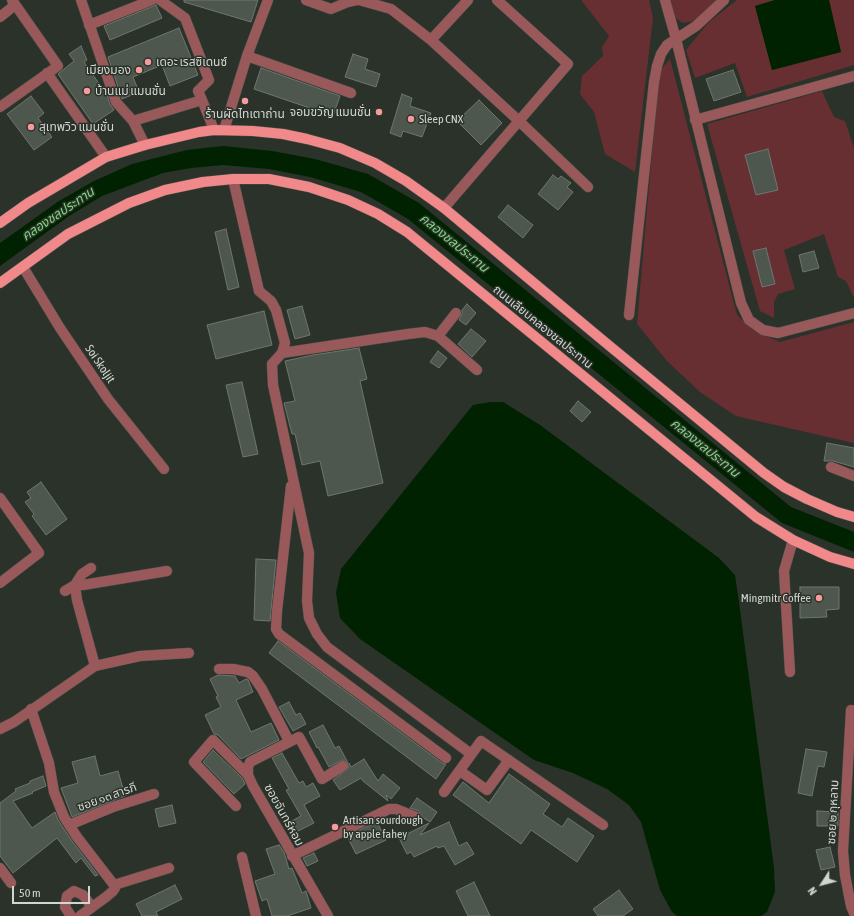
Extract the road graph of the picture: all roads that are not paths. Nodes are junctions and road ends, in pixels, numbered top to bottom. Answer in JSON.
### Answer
{"nodes":[{"id":1,"x":82,"y":0,"type":"edge"},
{"id":2,"x":152,"y":0,"type":"edge"},
{"id":3,"x":160,"y":0,"type":"edge"},
{"id":4,"x":268,"y":0,"type":"edge"},
{"id":5,"x":306,"y":0,"type":"edge"},
{"id":6,"x":353,"y":0,"type":"edge"},
{"id":7,"x":468,"y":0,"type":"edge"},
{"id":8,"x":496,"y":0,"type":"edge"},
{"id":9,"x":665,"y":0,"type":"edge"},
{"id":10,"x":724,"y":0,"type":"edge"},
{"id":11,"x":14,"y":3,"type":"edge"},
{"id":12,"x":0,"y":17,"type":"edge"},
{"id":13,"x":89,"y":25,"type":"junction"},
{"id":14,"x":676,"y":39,"type":"junction"},
{"id":15,"x":431,"y":40,"type":"junction"},
{"id":16,"x":247,"y":56,"type":"junction"},
{"id":17,"x":47,"y":73,"type":"junction"},
{"id":18,"x":854,"y":76,"type":"edge"},
{"id":19,"x":351,"y":93,"type":"dead end"},
{"id":20,"x":202,"y":100,"type":"junction"},
{"id":21,"x":0,"y":107,"type":"edge"},
{"id":22,"x":695,"y":120,"type":"junction"},
{"id":23,"x":133,"y":121,"type":"junction"},
{"id":24,"x":519,"y":121,"type":"junction"},
{"id":25,"x":219,"y":130,"type":"junction"},
{"id":26,"x":145,"y":145,"type":"junction"},
{"id":27,"x":106,"y":157,"type":"junction"},
{"id":28,"x":233,"y":179,"type":"junction"},
{"id":29,"x":588,"y":187,"type":"dead end"},
{"id":30,"x":444,"y":208,"type":"junction"},
{"id":31,"x":0,"y":223,"type":"edge"},
{"id":32,"x":23,"y":267,"type":"junction"},
{"id":33,"x":0,"y":283,"type":"edge"},
{"id":34,"x":456,"y":313,"type":"dead end"},
{"id":35,"x":854,"y":313,"type":"edge"},
{"id":36,"x":628,"y":315,"type":"dead end"},
{"id":37,"x":438,"y":336,"type":"junction"},
{"id":38,"x":282,"y":353,"type":"junction"},
{"id":39,"x":477,"y":370,"type":"dead end"},
{"id":40,"x":831,"y":466,"type":"dead end"},
{"id":41,"x":164,"y":469,"type":"dead end"},
{"id":42,"x":292,"y":476,"type":"junction"},
{"id":43,"x":854,"y":476,"type":"edge"},
{"id":44,"x":0,"y":498,"type":"edge"},
{"id":45,"x":854,"y":517,"type":"edge"},
{"id":46,"x":793,"y":540,"type":"junction"},
{"id":47,"x":854,"y":564,"type":"edge"},
{"id":48,"x":91,"y":568,"type":"dead end"},
{"id":49,"x":167,"y":571,"type":"dead end"},
{"id":50,"x":0,"y":583,"type":"edge"},
{"id":51,"x":75,"y":585,"type":"junction"},
{"id":52,"x":64,"y":590,"type":"dead end"},
{"id":53,"x":189,"y":653,"type":"dead end"},
{"id":54,"x":95,"y":666,"type":"junction"},
{"id":55,"x":219,"y":669,"type":"dead end"},
{"id":56,"x":790,"y":672,"type":"dead end"},
{"id":57,"x":31,"y":709,"type":"junction"},
{"id":58,"x":852,"y":710,"type":"edge"},
{"id":59,"x":0,"y":729,"type":"edge"},
{"id":60,"x":289,"y":741,"type":"junction"},
{"id":61,"x":471,"y":754,"type":"junction"},
{"id":62,"x":446,"y":758,"type":"dead end"},
{"id":63,"x":509,"y":760,"type":"junction"},
{"id":64,"x":343,"y":766,"type":"dead end"},
{"id":65,"x":460,"y":770,"type":"junction"},
{"id":66,"x":248,"y":775,"type":"junction"},
{"id":67,"x":444,"y":792,"type":"dead end"},
{"id":68,"x":154,"y":794,"type":"dead end"},
{"id":69,"x":236,"y":806,"type":"dead end"},
{"id":70,"x":416,"y":817,"type":"dead end"},
{"id":71,"x":69,"y":825,"type":"junction"},
{"id":72,"x":603,"y":825,"type":"dead end"},
{"id":73,"x":292,"y":856,"type":"junction"},
{"id":74,"x":242,"y":857,"type":"dead end"},
{"id":75,"x":0,"y":868,"type":"edge"},
{"id":76,"x":168,"y":868,"type":"dead end"},
{"id":77,"x":11,"y":883,"type":"dead end"},
{"id":78,"x":114,"y":885,"type":"junction"},
{"id":79,"x":92,"y":907,"type":"junction"},
{"id":80,"x":854,"y":913,"type":"edge"},
{"id":81,"x":71,"y":916,"type":"edge"},
{"id":82,"x":80,"y":916,"type":"edge"},
{"id":83,"x":256,"y":916,"type":"edge"},
{"id":84,"x":328,"y":916,"type":"edge"}],
"edges":[{"from":1,"to":13,"type":"street"},
{"from":2,"to":13,"type":"street"},
{"from":3,"to":20,"type":"street"},
{"from":4,"to":16,"type":"street"},
{"from":5,"to":6,"type":"street"},
{"from":6,"to":15,"type":"street"},
{"from":7,"to":15,"type":"street"},
{"from":8,"to":24,"type":"street"},
{"from":9,"to":14,"type":"street"},
{"from":10,"to":14,"type":"street"},
{"from":11,"to":12,"type":"street"},
{"from":11,"to":17,"type":"street"},
{"from":13,"to":23,"type":"street"},
{"from":14,"to":22,"type":"street"},
{"from":14,"to":36,"type":"street"},
{"from":15,"to":24,"type":"street"},
{"from":16,"to":19,"type":"street"},
{"from":16,"to":25,"type":"street"},
{"from":17,"to":21,"type":"street"},
{"from":17,"to":27,"type":"street"},
{"from":18,"to":22,"type":"street"},
{"from":20,"to":23,"type":"street"},
{"from":20,"to":25,"type":"street"},
{"from":22,"to":35,"type":"street"},
{"from":23,"to":26,"type":"street"},
{"from":24,"to":29,"type":"street"},
{"from":24,"to":30,"type":"street"},
{"from":25,"to":26,"type":"main road"},
{"from":25,"to":30,"type":"main road"},
{"from":26,"to":27,"type":"main road"},
{"from":27,"to":31,"type":"main road"},
{"from":28,"to":32,"type":"main road","name":"ถนนเลียบคลองชลประทาน"},
{"from":28,"to":38,"type":"street"},
{"from":28,"to":46,"type":"main road","name":"ถนนเลียบคลองชลประทาน"},
{"from":30,"to":45,"type":"main road"},
{"from":32,"to":33,"type":"main road","name":"ถนนเลียบคลองชลประทาน"},
{"from":32,"to":41,"type":"street","name":"Soi Skoljit"},
{"from":34,"to":37,"type":"street"},
{"from":37,"to":38,"type":"street"},
{"from":37,"to":39,"type":"street"},
{"from":38,"to":42,"type":"street"},
{"from":40,"to":43,"type":"street"},
{"from":42,"to":61,"type":"street"},
{"from":42,"to":62,"type":"street"},
{"from":44,"to":50,"type":"street"},
{"from":46,"to":47,"type":"main road","name":"ถนนเลียบคลองชลประทาน"},
{"from":46,"to":56,"type":"street"},
{"from":48,"to":51,"type":"street"},
{"from":49,"to":51,"type":"street"},
{"from":51,"to":52,"type":"street"},
{"from":51,"to":54,"type":"street"},
{"from":53,"to":54,"type":"street"},
{"from":54,"to":57,"type":"street"},
{"from":55,"to":60,"type":"street"},
{"from":57,"to":59,"type":"street"},
{"from":57,"to":71,"type":"street"},
{"from":58,"to":80,"type":"street","name":"ซอย ๒ กุหลาบ"},
{"from":60,"to":64,"type":"street"},
{"from":60,"to":66,"type":"street"},
{"from":61,"to":63,"type":"street"},
{"from":61,"to":65,"type":"street"},
{"from":63,"to":65,"type":"street"},
{"from":63,"to":72,"type":"street"},
{"from":65,"to":67,"type":"street"},
{"from":66,"to":69,"type":"street","name":"ซอยจันทร์หอม"},
{"from":66,"to":73,"type":"street","name":"ซอยจันทร์หอม"},
{"from":68,"to":71,"type":"street","name":"ซอย ๑๓ สารภี"},
{"from":70,"to":73,"type":"street"},
{"from":71,"to":78,"type":"street"},
{"from":73,"to":84,"type":"street","name":"ซอยจันทร์หอม"},
{"from":74,"to":83,"type":"street"},
{"from":75,"to":77,"type":"street"},
{"from":76,"to":78,"type":"street"},
{"from":78,"to":79,"type":"street"},
{"from":79,"to":81,"type":"street"},
{"from":79,"to":82,"type":"street"}]}
